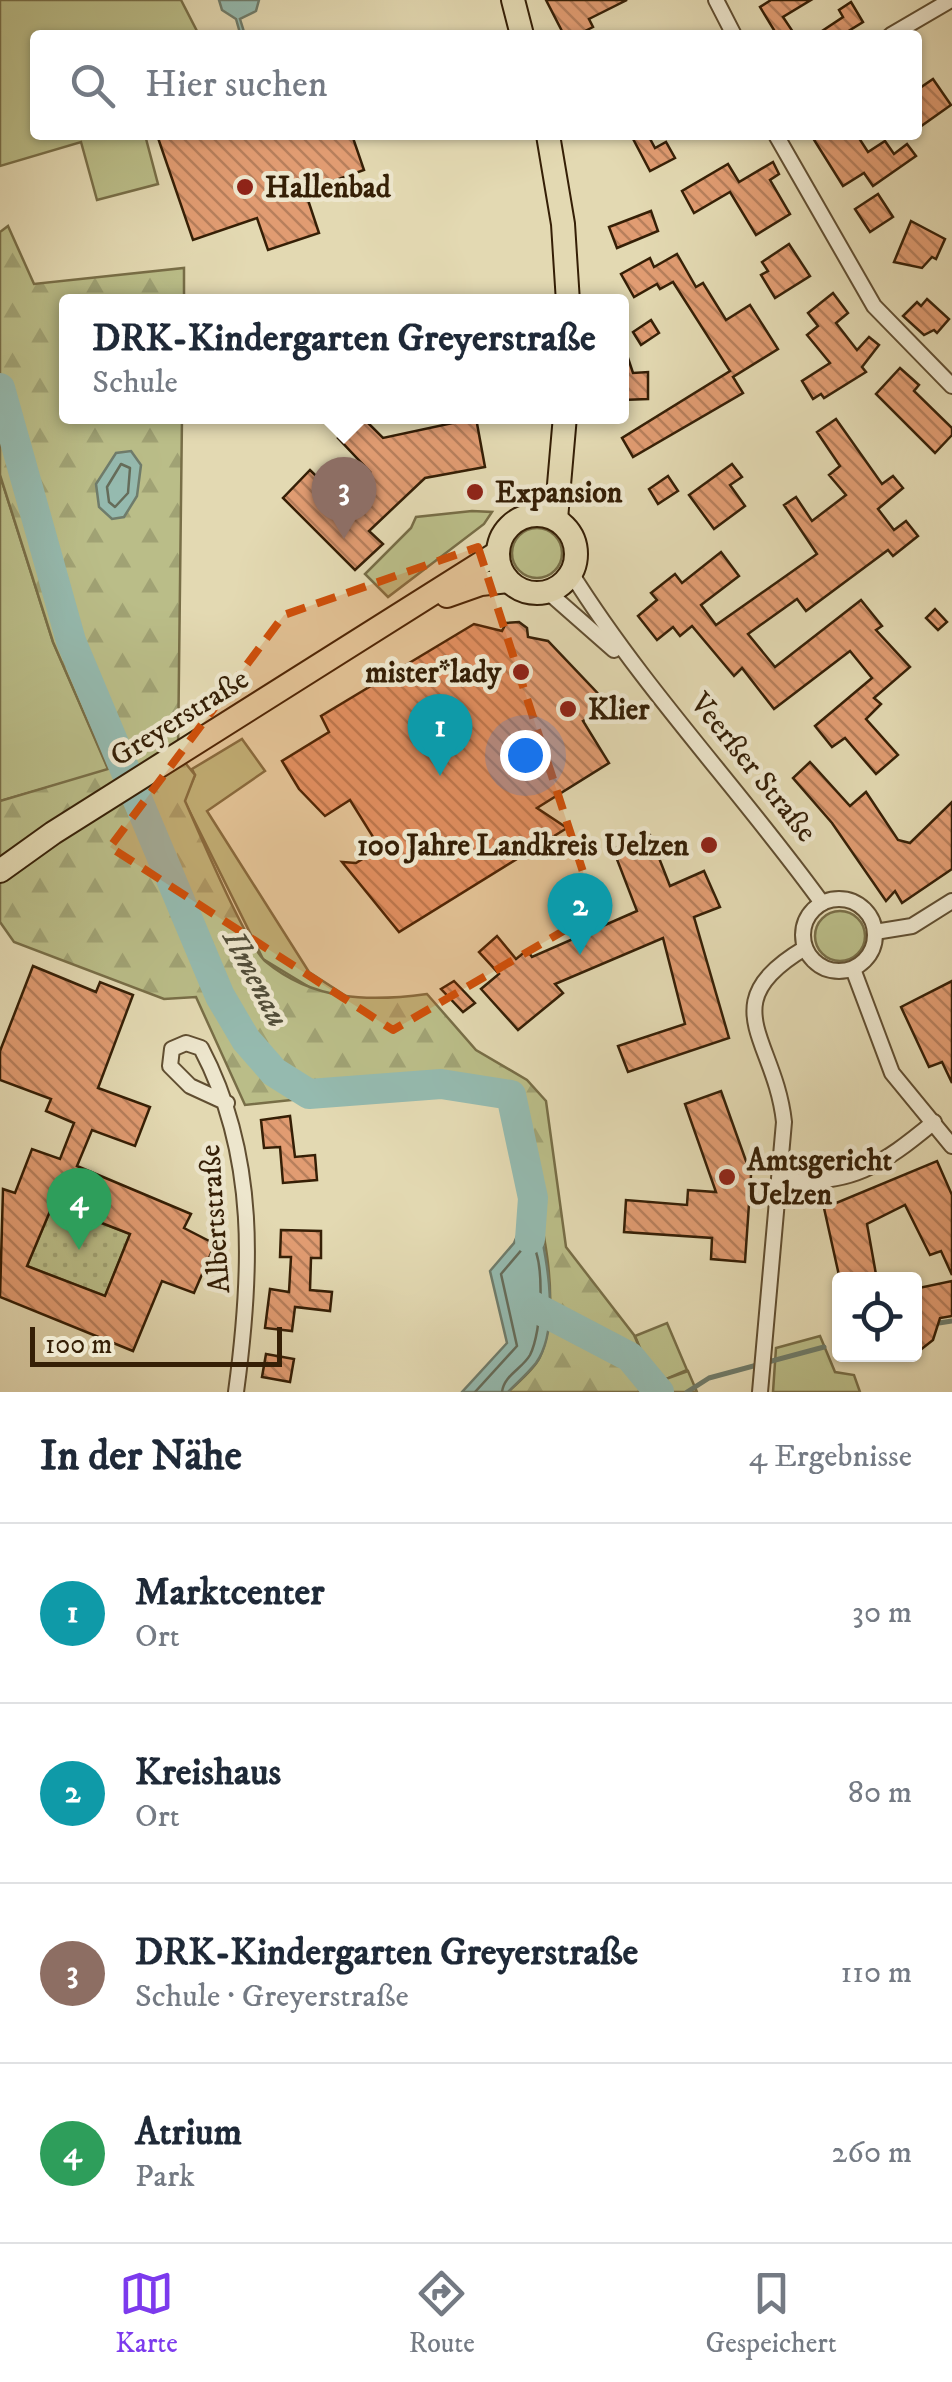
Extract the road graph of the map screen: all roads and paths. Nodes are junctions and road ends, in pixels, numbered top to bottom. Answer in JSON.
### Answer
{"nodes":[{"id":1,"x":513,"y":0,"type":"edge"},
{"id":2,"x":716,"y":0,"type":"edge"},
{"id":3,"x":951,"y":0,"type":"edge"},
{"id":4,"x":521,"y":30,"type":"edge"},
{"id":5,"x":731,"y":30,"type":"edge"},
{"id":6,"x":900,"y":30,"type":"edge"},
{"id":7,"x":549,"y":140,"type":"edge"},
{"id":8,"x":779,"y":140,"type":"edge"},
{"id":9,"x":568,"y":294,"type":"edge"},
{"id":10,"x":952,"y":386,"type":"edge"},
{"id":11,"x":563,"y":428,"type":"edge"},
{"id":12,"x":544,"y":516,"type":"junction"},
{"id":13,"x":497,"y":553,"type":"junction"},
{"id":14,"x":571,"y":573,"type":"junction"},
{"id":15,"x":508,"y":581,"type":"junction"},
{"id":16,"x":548,"y":592,"type":"junction"},
{"id":17,"x":392,"y":616,"type":"junction"},
{"id":18,"x":636,"y":671,"type":"junction"},
{"id":19,"x":0,"y":871,"type":"edge"},
{"id":20,"x":952,"y":901,"type":"edge"},
{"id":21,"x":822,"y":903,"type":"junction"},
{"id":22,"x":875,"y":932,"type":"junction"},
{"id":23,"x":805,"y":948,"type":"junction"},
{"id":24,"x":853,"y":968,"type":"junction"},
{"id":25,"x":227,"y":1103,"type":"junction"},
{"id":26,"x":934,"y":1122,"type":"junction"},
{"id":27,"x":952,"y":1146,"type":"edge"},
{"id":28,"x":780,"y":1180,"type":"junction"},
{"id":29,"x":760,"y":1384,"type":"edge"},
{"id":30,"x":236,"y":1392,"type":"edge"}],
"edges":[{"from":1,"to":4,"type":"main road"},
{"from":2,"to":5,"type":"street"},
{"from":3,"to":6,"type":"street"},
{"from":7,"to":9,"type":"main road"},
{"from":8,"to":10,"type":"street"},
{"from":11,"to":12,"type":"main road"},
{"from":12,"to":13,"type":"main road"},
{"from":12,"to":14,"type":"main road"},
{"from":13,"to":15,"type":"main road"},
{"from":13,"to":17,"type":"main road","name":"Greyerstraße"},
{"from":14,"to":16,"type":"main road"},
{"from":14,"to":18,"type":"street","name":"Veerßer Straße"},
{"from":15,"to":16,"type":"main road"},
{"from":15,"to":17,"type":"main road","name":"Greyerstraße"},
{"from":16,"to":18,"type":"street","name":"Veerßer Straße"},
{"from":17,"to":19,"type":"main road","name":"Greyerstraße"},
{"from":18,"to":21,"type":"street","name":"Veerßer Straße"},
{"from":20,"to":22,"type":"street"},
{"from":21,"to":22,"type":"street"},
{"from":21,"to":23,"type":"street"},
{"from":22,"to":24,"type":"street"},
{"from":23,"to":24,"type":"street"},
{"from":23,"to":28,"type":"street"},
{"from":24,"to":26,"type":"street"},
{"from":25,"to":25,"type":"street","name":"Albertstraße"},
{"from":25,"to":30,"type":"street","name":"Albertstraße"},
{"from":26,"to":27,"type":"street"},
{"from":26,"to":28,"type":"street"},
{"from":28,"to":29,"type":"street"}]}
